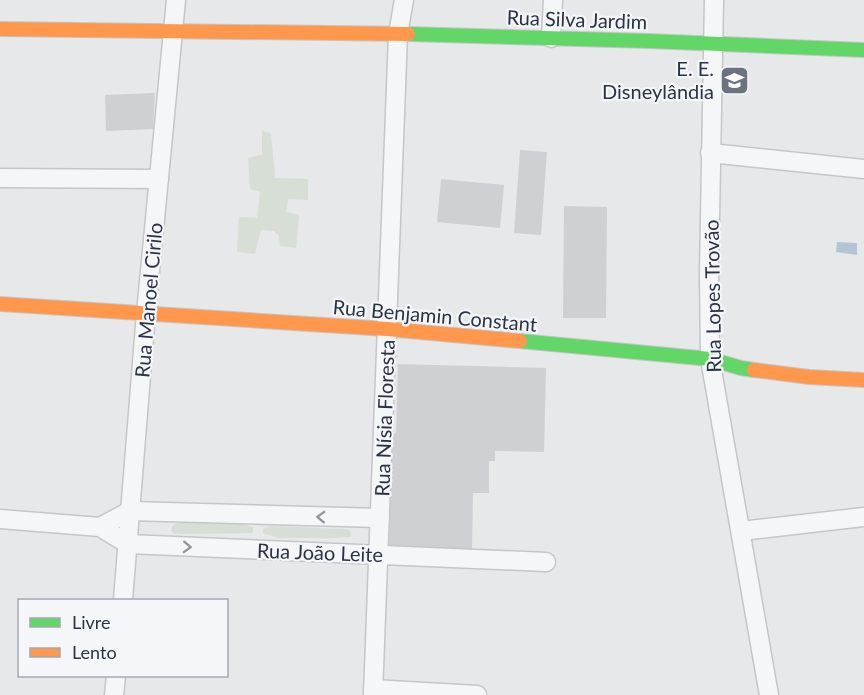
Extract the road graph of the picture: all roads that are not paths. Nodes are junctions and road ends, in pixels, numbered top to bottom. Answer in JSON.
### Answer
{"nodes":[{"id":1,"x":176,"y":0,"type":"edge"},
{"id":2,"x":404,"y":0,"type":"edge"},
{"id":3,"x":415,"y":0,"type":"edge"},
{"id":4,"x":553,"y":0,"type":"edge"},
{"id":5,"x":714,"y":0,"type":"edge"},
{"id":6,"x":0,"y":29,"type":"edge"},
{"id":7,"x":174,"y":30,"type":"junction"},
{"id":8,"x":398,"y":34,"type":"junction"},
{"id":9,"x":551,"y":38,"type":"junction"},
{"id":10,"x":712,"y":43,"type":"junction"},
{"id":11,"x":864,"y":50,"type":"edge"},
{"id":12,"x":710,"y":153,"type":"junction"},
{"id":13,"x":864,"y":169,"type":"edge"},
{"id":14,"x":0,"y":178,"type":"edge"},
{"id":15,"x":159,"y":179,"type":"junction"},
{"id":16,"x":0,"y":304,"type":"edge"},
{"id":17,"x":146,"y":313,"type":"junction"},
{"id":18,"x":387,"y":329,"type":"junction"},
{"id":19,"x":710,"y":359,"type":"junction"},
{"id":20,"x":864,"y":380,"type":"edge"},
{"id":21,"x":130,"y":512,"type":"junction"},
{"id":22,"x":380,"y":518,"type":"junction"},
{"id":23,"x":864,"y":518,"type":"edge"},
{"id":24,"x":0,"y":519,"type":"edge"},
{"id":25,"x":100,"y":527,"type":"junction"},
{"id":26,"x":741,"y":531,"type":"junction"},
{"id":27,"x":128,"y":544,"type":"junction"},
{"id":28,"x":378,"y":555,"type":"junction"},
{"id":29,"x":546,"y":562,"type":"dead end"},
{"id":30,"x":123,"y":599,"type":"edge"},
{"id":31,"x":116,"y":677,"type":"edge"},
{"id":32,"x":373,"y":692,"type":"edge"},
{"id":33,"x":114,"y":695,"type":"edge"},
{"id":34,"x":477,"y":695,"type":"edge"},
{"id":35,"x":769,"y":695,"type":"edge"}],
"edges":[{"from":1,"to":7,"type":"street","name":"Rua Manoel Cirilo"},
{"from":2,"to":8,"type":"street","name":"Rua Nísia Floresta"},
{"from":3,"to":8,"type":"street","name":"Rua Nísia Floresta"},
{"from":4,"to":9,"type":"street"},
{"from":5,"to":10,"type":"street","name":"Rua Lopes Trovão"},
{"from":6,"to":7,"type":"street","name":"Rua Silva Jardim"},
{"from":7,"to":8,"type":"street","name":"Rua Silva Jardim"},
{"from":7,"to":15,"type":"street","name":"Rua Manoel Cirilo"},
{"from":8,"to":9,"type":"street","name":"Rua Silva Jardim"},
{"from":8,"to":18,"type":"street","name":"Rua Nísia Floresta"},
{"from":9,"to":10,"type":"street","name":"Rua Silva Jardim"},
{"from":10,"to":11,"type":"street","name":"Rua Silva Jardim"},
{"from":10,"to":12,"type":"street","name":"Rua Lopes Trovão"},
{"from":12,"to":13,"type":"street"},
{"from":12,"to":19,"type":"street","name":"Rua Lopes Trovão"},
{"from":14,"to":15,"type":"street"},
{"from":15,"to":17,"type":"street","name":"Rua Manoel Cirilo"},
{"from":16,"to":17,"type":"street","name":"Rua Benjamin Constant"},
{"from":17,"to":18,"type":"street","name":"Rua Benjamin Constant"},
{"from":17,"to":21,"type":"street","name":"Rua Manoel Cirilo"},
{"from":18,"to":19,"type":"street","name":"Rua Benjamin Constant"},
{"from":18,"to":22,"type":"street","name":"Rua Nísia Floresta"},
{"from":19,"to":20,"type":"street","name":"Rua Benjamin Constant"},
{"from":19,"to":26,"type":"street","name":"Rua Lopes Trovão"},
{"from":22,"to":21,"type":"street","name":"Rua João Leite","one_way":true},
{"from":21,"to":25,"type":"street","name":"Rua João Leite"},
{"from":21,"to":27,"type":"street","name":"Rua Manoel Cirilo"},
{"from":22,"to":28,"type":"street","name":"Rua Nísia Floresta"},
{"from":23,"to":26,"type":"street"},
{"from":24,"to":25,"type":"street","name":"Rua João Leite"},
{"from":25,"to":27,"type":"street","name":"Rua João Leite"},
{"from":26,"to":35,"type":"street","name":"Rua Lopes Trovão"},
{"from":27,"to":28,"type":"street","name":"Rua João Leite","one_way":true},
{"from":27,"to":30,"type":"street","name":"Rua Manoel Cirilo"},
{"from":28,"to":29,"type":"street","name":"Rua João Leite"},
{"from":28,"to":32,"type":"street","name":"Rua Nísia Floresta"},
{"from":31,"to":33,"type":"street"},
{"from":32,"to":34,"type":"street"}]}
